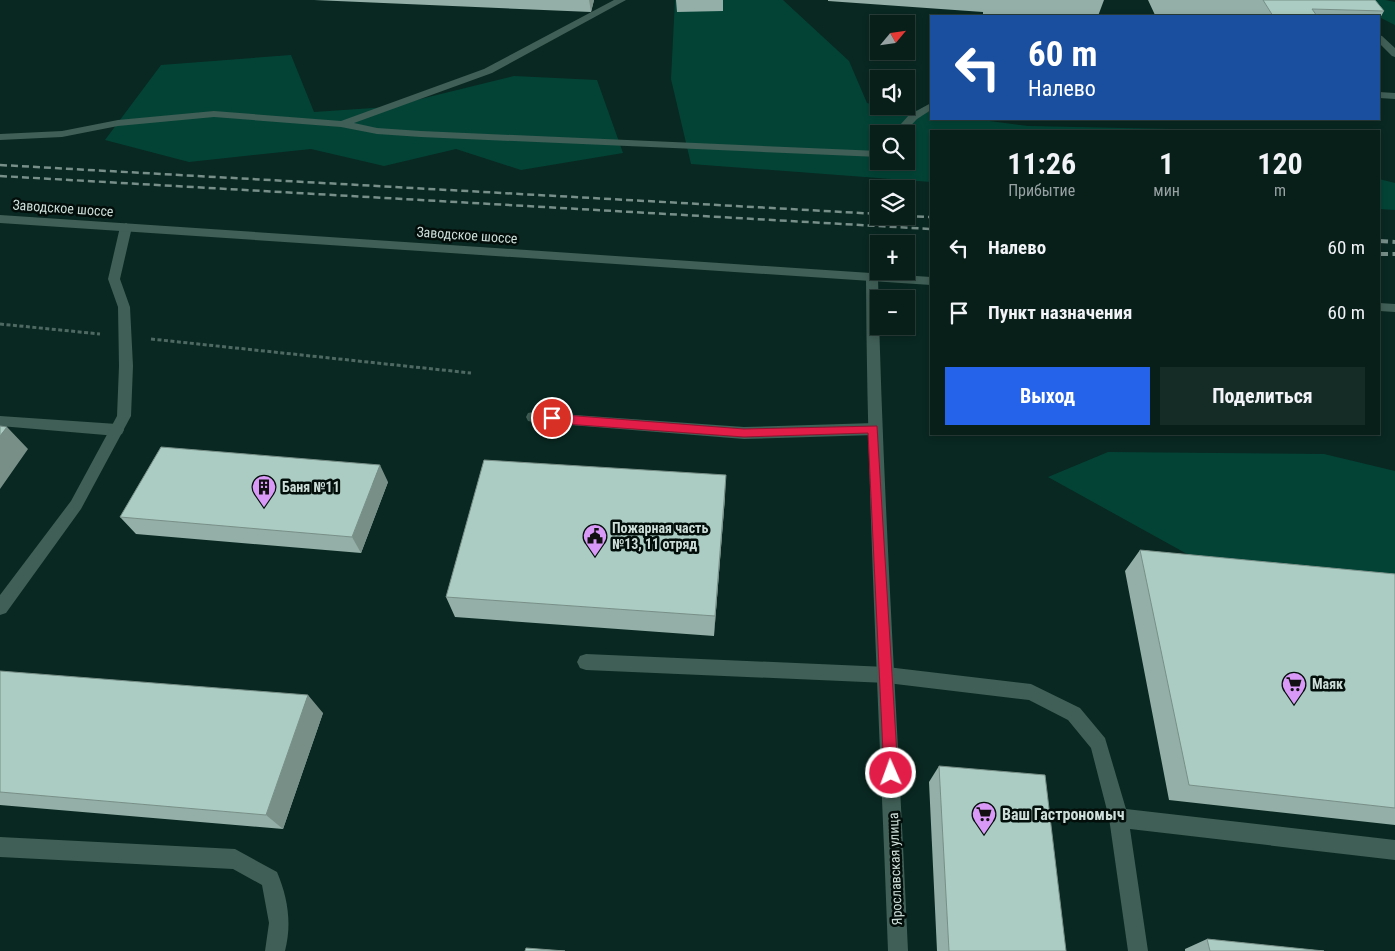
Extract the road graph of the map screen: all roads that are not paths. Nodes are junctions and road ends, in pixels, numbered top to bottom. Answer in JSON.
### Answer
{"nodes":[{"id":1,"x":621,"y":0,"type":"edge"},
{"id":2,"x":1380,"y":39,"type":"edge"},
{"id":3,"x":1395,"y":54,"type":"edge"},
{"id":4,"x":1380,"y":95,"type":"edge"},
{"id":5,"x":1395,"y":96,"type":"edge"},
{"id":6,"x":930,"y":107,"type":"edge"},
{"id":7,"x":340,"y":124,"type":"junction"},
{"id":8,"x":906,"y":125,"type":"edge"},
{"id":9,"x":0,"y":137,"type":"edge"},
{"id":10,"x":870,"y":154,"type":"edge"},
{"id":11,"x":0,"y":218,"type":"edge"},
{"id":12,"x":126,"y":227,"type":"junction"},
{"id":13,"x":870,"y":278,"type":"edge"},
{"id":14,"x":872,"y":280,"type":"edge"},
{"id":15,"x":911,"y":280,"type":"edge"},
{"id":16,"x":930,"y":281,"type":"edge"},
{"id":17,"x":1380,"y":307,"type":"edge"},
{"id":18,"x":1395,"y":308,"type":"edge"},
{"id":19,"x":533,"y":417,"type":"dead end"},
{"id":20,"x":0,"y":421,"type":"edge"},
{"id":21,"x":874,"y":429,"type":"junction"},
{"id":22,"x":117,"y":430,"type":"junction"},
{"id":23,"x":3,"y":599,"type":"edge"},
{"id":24,"x":586,"y":662,"type":"dead end"},
{"id":25,"x":887,"y":675,"type":"junction"},
{"id":26,"x":1119,"y":818,"type":"junction"},
{"id":27,"x":0,"y":847,"type":"edge"},
{"id":28,"x":1395,"y":850,"type":"edge"},
{"id":29,"x":275,"y":951,"type":"edge"},
{"id":30,"x":898,"y":951,"type":"edge"},
{"id":31,"x":1138,"y":951,"type":"edge"}],
"edges":[{"from":1,"to":7,"type":"street"},
{"from":2,"to":3,"type":"street"},
{"from":4,"to":5,"type":"street"},
{"from":6,"to":8,"type":"street"},
{"from":7,"to":9,"type":"street"},
{"from":7,"to":10,"type":"street"},
{"from":11,"to":12,"type":"street","name":"Заводское шоссе"},
{"from":12,"to":13,"type":"street","name":"Заводское шоссе"},
{"from":12,"to":22,"type":"street"},
{"from":14,"to":21,"type":"street","name":"Ярославская улица"},
{"from":15,"to":16,"type":"street","name":"Заводское шоссе"},
{"from":17,"to":18,"type":"street"},
{"from":19,"to":21,"type":"street"},
{"from":20,"to":22,"type":"street"},
{"from":21,"to":25,"type":"street","name":"Ярославская улица"},
{"from":22,"to":23,"type":"street"},
{"from":24,"to":25,"type":"street"},
{"from":25,"to":26,"type":"street"},
{"from":25,"to":30,"type":"street","name":"Ярославская улица"},
{"from":26,"to":28,"type":"street"},
{"from":26,"to":31,"type":"street"},
{"from":27,"to":29,"type":"street"}]}
